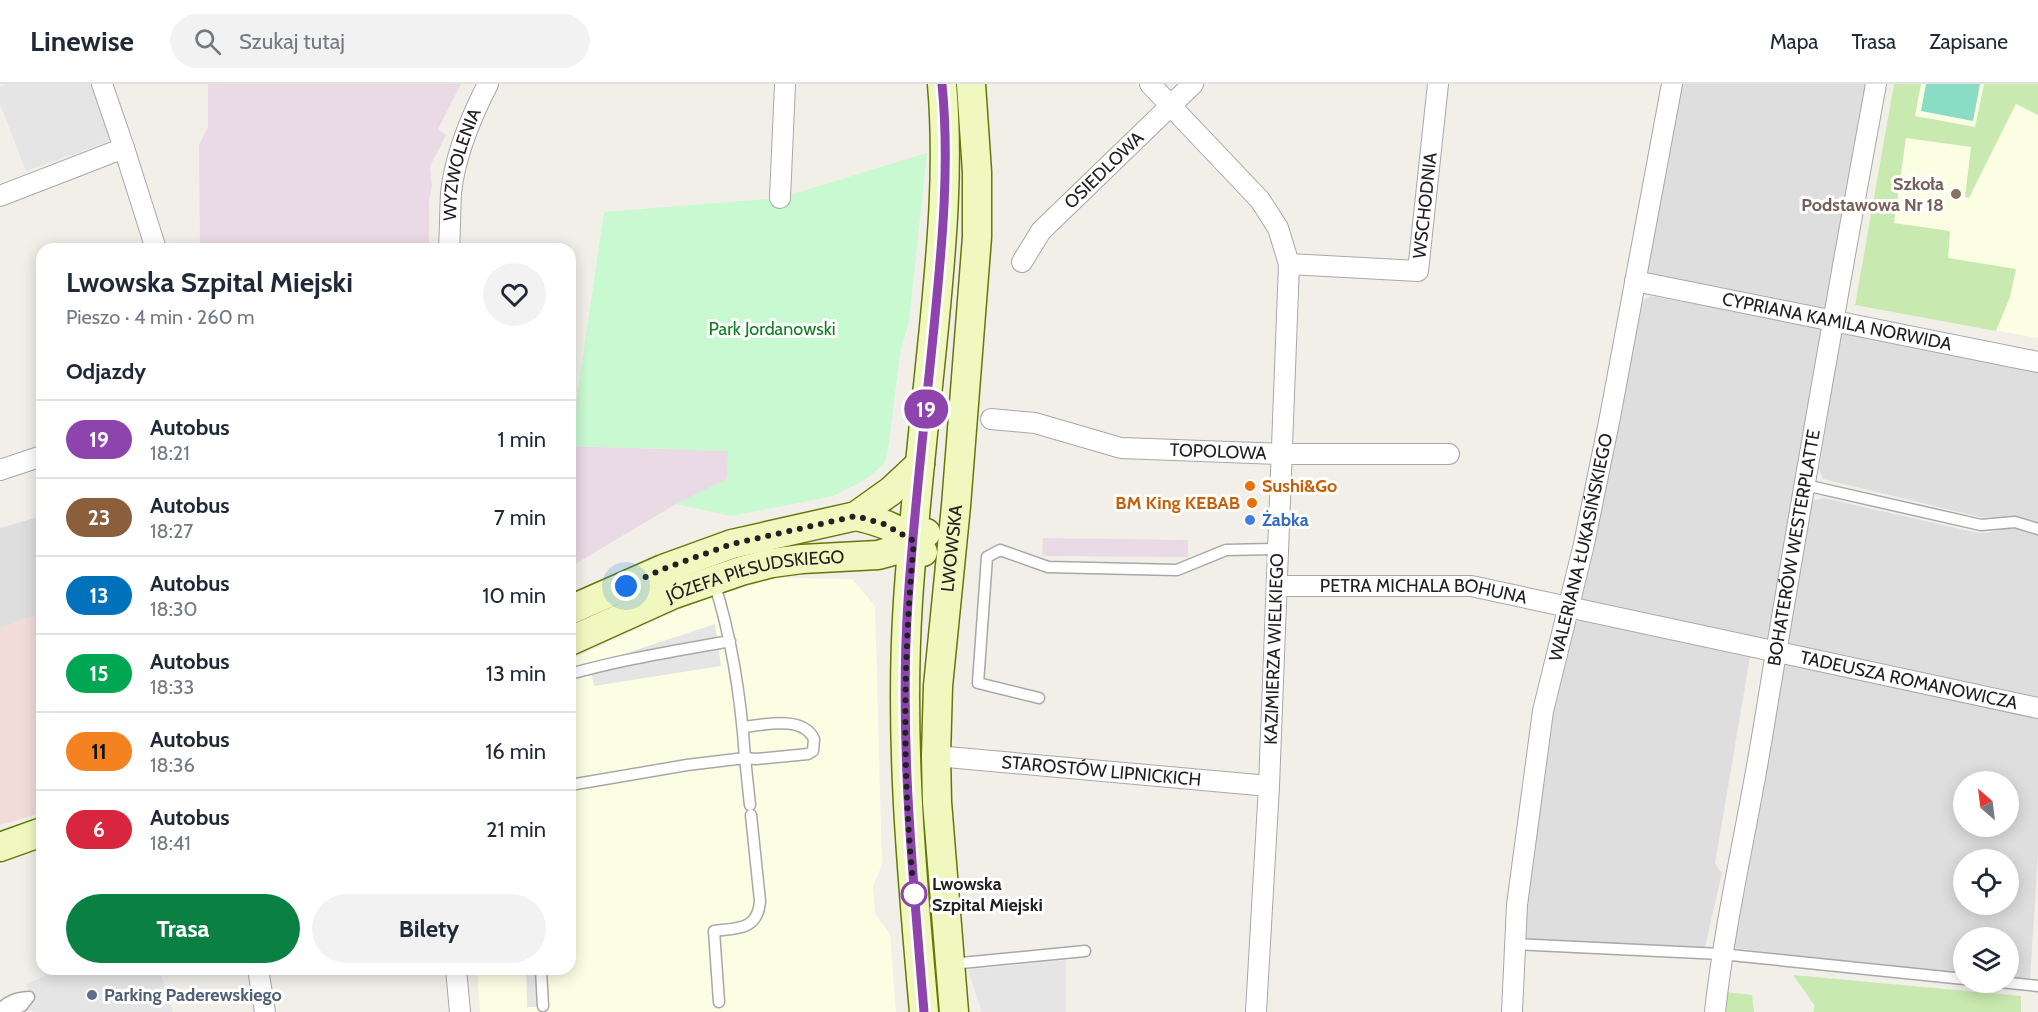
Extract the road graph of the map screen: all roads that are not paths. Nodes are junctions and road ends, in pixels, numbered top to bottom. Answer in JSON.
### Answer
{"nodes":[{"id":1,"x":102,"y":84,"type":"edge"},
{"id":2,"x":488,"y":84,"type":"edge"},
{"id":3,"x":785,"y":84,"type":"edge"},
{"id":4,"x":942,"y":84,"type":"edge"},
{"id":5,"x":971,"y":84,"type":"edge"},
{"id":6,"x":1150,"y":84,"type":"edge"},
{"id":7,"x":1193,"y":84,"type":"edge"},
{"id":8,"x":1438,"y":84,"type":"edge"},
{"id":9,"x":1672,"y":84,"type":"edge"},
{"id":10,"x":1876,"y":84,"type":"edge"},
{"id":11,"x":1171,"y":105,"type":"junction"},
{"id":12,"x":124,"y":148,"type":"junction"},
{"id":13,"x":0,"y":196,"type":"edge"},
{"id":14,"x":780,"y":198,"type":"dead end"},
{"id":15,"x":154,"y":243,"type":"edge"},
{"id":16,"x":450,"y":243,"type":"edge"},
{"id":17,"x":1022,"y":262,"type":"dead end"},
{"id":18,"x":1289,"y":264,"type":"junction"},
{"id":19,"x":1635,"y":281,"type":"junction"},
{"id":20,"x":1833,"y":320,"type":"junction"},
{"id":21,"x":2038,"y":362,"type":"edge"},
{"id":22,"x":991,"y":419,"type":"dead end"},
{"id":23,"x":1282,"y":454,"type":"junction"},
{"id":24,"x":1449,"y":454,"type":"dead end"},
{"id":25,"x":36,"y":458,"type":"edge"},
{"id":26,"x":921,"y":465,"type":"junction"},
{"id":27,"x":0,"y":470,"type":"edge"},
{"id":28,"x":1805,"y":485,"type":"junction"},
{"id":29,"x":956,"y":506,"type":"junction"},
{"id":30,"x":856,"y":516,"type":"junction"},
{"id":31,"x":2038,"y":529,"type":"edge"},
{"id":32,"x":914,"y":541,"type":"junction"},
{"id":33,"x":1278,"y":549,"type":"junction"},
{"id":34,"x":878,"y":555,"type":"junction"},
{"id":35,"x":713,"y":580,"type":"junction"},
{"id":36,"x":1277,"y":586,"type":"junction"},
{"id":37,"x":947,"y":596,"type":"junction"},
{"id":38,"x":908,"y":601,"type":"junction"},
{"id":39,"x":576,"y":607,"type":"edge"},
{"id":40,"x":1568,"y":608,"type":"junction"},
{"id":41,"x":576,"y":638,"type":"edge"},
{"id":42,"x":730,"y":641,"type":"junction"},
{"id":43,"x":1776,"y":651,"type":"junction"},
{"id":44,"x":576,"y":672,"type":"edge"},
{"id":45,"x":1039,"y":698,"type":"dead end"},
{"id":46,"x":2038,"y":708,"type":"edge"},
{"id":47,"x":743,"y":727,"type":"junction"},
{"id":48,"x":936,"y":756,"type":"junction"},
{"id":49,"x":745,"y":758,"type":"junction"},
{"id":50,"x":576,"y":784,"type":"edge"},
{"id":51,"x":1269,"y":786,"type":"junction"},
{"id":52,"x":36,"y":834,"type":"edge"},
{"id":53,"x":0,"y":846,"type":"edge"},
{"id":54,"x":1515,"y":944,"type":"junction"},
{"id":55,"x":1085,"y":951,"type":"dead end"},
{"id":56,"x":1721,"y":954,"type":"junction"},
{"id":57,"x":950,"y":964,"type":"junction"},
{"id":58,"x":259,"y":975,"type":"edge"},
{"id":59,"x":457,"y":975,"type":"edge"},
{"id":60,"x":541,"y":975,"type":"edge"},
{"id":61,"x":1953,"y":978,"type":"edge"},
{"id":62,"x":2019,"y":984,"type":"edge"},
{"id":63,"x":2038,"y":986,"type":"edge"},
{"id":64,"x":720,"y":1002,"type":"dead end"},
{"id":65,"x":543,"y":1006,"type":"dead end"},
{"id":66,"x":0,"y":1011,"type":"edge"},
{"id":67,"x":8,"y":1012,"type":"edge"},
{"id":68,"x":265,"y":1012,"type":"edge"},
{"id":69,"x":460,"y":1012,"type":"edge"},
{"id":70,"x":924,"y":1012,"type":"edge"},
{"id":71,"x":954,"y":1012,"type":"edge"},
{"id":72,"x":1256,"y":1012,"type":"edge"},
{"id":73,"x":1512,"y":1012,"type":"edge"},
{"id":74,"x":1716,"y":1012,"type":"edge"}],
"edges":[{"from":1,"to":12,"type":"street"},
{"from":2,"to":16,"type":"street","name":"WYZWOLENIA"},
{"from":3,"to":14,"type":"street"},
{"from":4,"to":26,"type":"main road"},
{"from":5,"to":29,"type":"main road","name":"LWOWSKA"},
{"from":6,"to":11,"type":"street","name":"KAZIMIERZA WIELKIEGO"},
{"from":7,"to":11,"type":"street","name":"OSIEDLOWA"},
{"from":8,"to":18,"type":"street","name":"WSCHODNIA"},
{"from":9,"to":19,"type":"street","name":"WALERIANA ŁUKASIŃSKIEGO"},
{"from":10,"to":20,"type":"street","name":"BOHATERÓW WESTERPLATTE"},
{"from":11,"to":17,"type":"street","name":"OSIEDLOWA"},
{"from":11,"to":18,"type":"street","name":"KAZIMIERZA WIELKIEGO"},
{"from":12,"to":13,"type":"street"},
{"from":12,"to":15,"type":"street"},
{"from":18,"to":23,"type":"street","name":"KAZIMIERZA WIELKIEGO"},
{"from":19,"to":20,"type":"street","name":"CYPRIANA KAMILA NORWIDA"},
{"from":19,"to":40,"type":"street","name":"WALERIANA ŁUKASIŃSKIEGO"},
{"from":20,"to":21,"type":"street","name":"CYPRIANA KAMILA NORWIDA"},
{"from":20,"to":28,"type":"street","name":"BOHATERÓW WESTERPLATTE"},
{"from":22,"to":23,"type":"street","name":"TOPOLOWA"},
{"from":23,"to":24,"type":"street","name":"TOPOLOWA"},
{"from":23,"to":33,"type":"street","name":"KAZIMIERZA WIELKIEGO"},
{"from":25,"to":27,"type":"street"},
{"from":26,"to":30,"type":"main road","name":"JÓZEFA PIŁSUDSKIEGO"},
{"from":26,"to":32,"type":"main road"},
{"from":28,"to":31,"type":"lane"},
{"from":28,"to":43,"type":"street","name":"BOHATERÓW WESTERPLATTE"},
{"from":29,"to":32,"type":"main road","name":"JÓZEFA PIŁSUDSKIEGO"},
{"from":29,"to":37,"type":"main road","name":"LWOWSKA"},
{"from":30,"to":32,"type":"main road","name":"JÓZEFA PIŁSUDSKIEGO"},
{"from":30,"to":39,"type":"main road","name":"JÓZEFA PIŁSUDSKIEGO"},
{"from":32,"to":34,"type":"main road","name":"JÓZEFA PIŁSUDSKIEGO"},
{"from":32,"to":37,"type":"main road","name":"JÓZEFA PIŁSUDSKIEGO"},
{"from":32,"to":38,"type":"main road"},
{"from":33,"to":36,"type":"street","name":"KAZIMIERZA WIELKIEGO"},
{"from":33,"to":45,"type":"lane"},
{"from":34,"to":35,"type":"main road","name":"JÓZEFA PIŁSUDSKIEGO"},
{"from":34,"to":38,"type":"main road"},
{"from":35,"to":41,"type":"main road","name":"JÓZEFA PIŁSUDSKIEGO"},
{"from":35,"to":42,"type":"lane"},
{"from":36,"to":40,"type":"street","name":"PETRA MICHALA BOHUNA"},
{"from":36,"to":51,"type":"street","name":"KAZIMIERZA WIELKIEGO"},
{"from":37,"to":48,"type":"main road","name":"LWOWSKA"},
{"from":38,"to":70,"type":"main road"},
{"from":40,"to":43,"type":"street","name":"TADEUSZA ROMANOWICZA"},
{"from":40,"to":54,"type":"street","name":"WALERIANA ŁUKASIŃSKIEGO"},
{"from":42,"to":44,"type":"lane"},
{"from":42,"to":47,"type":"lane"},
{"from":43,"to":46,"type":"street","name":"TADEUSZA ROMANOWICZA"},
{"from":43,"to":56,"type":"street","name":"BOHATERÓW WESTERPLATTE"},
{"from":47,"to":49,"type":"lane"},
{"from":47,"to":49,"type":"lane"},
{"from":48,"to":51,"type":"street","name":"STAROSTÓW LIPNICKICH"},
{"from":48,"to":57,"type":"main road","name":"LWOWSKA"},
{"from":49,"to":50,"type":"lane"},
{"from":49,"to":64,"type":"lane"},
{"from":51,"to":72,"type":"street","name":"KAZIMIERZA WIELKIEGO"},
{"from":52,"to":53,"type":"main road"},
{"from":54,"to":56,"type":"lane"},
{"from":54,"to":73,"type":"street","name":"WALERIANA ŁUKASIŃSKIEGO"},
{"from":55,"to":57,"type":"lane"},
{"from":56,"to":61,"type":"lane"},
{"from":56,"to":74,"type":"street","name":"BOHATERÓW WESTERPLATTE"},
{"from":57,"to":71,"type":"main road","name":"LWOWSKA"},
{"from":58,"to":68,"type":"street"},
{"from":59,"to":69,"type":"street"},
{"from":60,"to":65,"type":"lane"},
{"from":62,"to":63,"type":"lane"},
{"from":66,"to":67,"type":"lane"},
{"from":66,"to":67,"type":"lane"}]}
